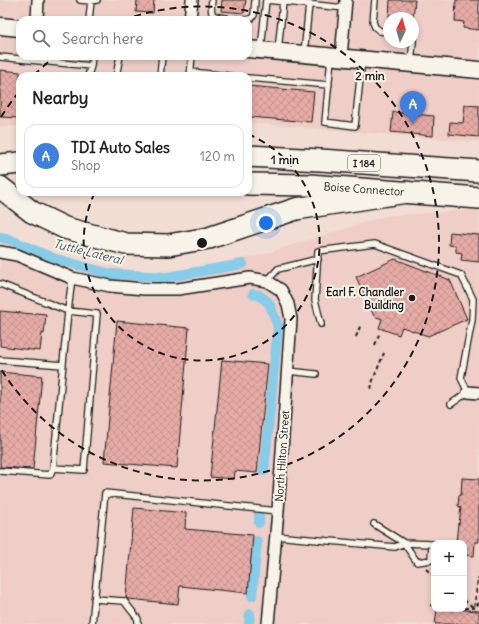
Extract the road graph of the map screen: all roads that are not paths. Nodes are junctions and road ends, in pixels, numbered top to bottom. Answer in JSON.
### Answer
{"nodes":[{"id":1,"x":38,"y":0,"type":"edge"},
{"id":2,"x":80,"y":0,"type":"edge"},
{"id":3,"x":192,"y":0,"type":"edge"},
{"id":4,"x":212,"y":0,"type":"edge"},
{"id":5,"x":255,"y":0,"type":"edge"},
{"id":6,"x":266,"y":0,"type":"edge"},
{"id":7,"x":375,"y":0,"type":"edge"},
{"id":8,"x":94,"y":1,"type":"edge"},
{"id":9,"x":283,"y":2,"type":"junction"},
{"id":10,"x":309,"y":4,"type":"junction"},
{"id":11,"x":346,"y":4,"type":"edge"},
{"id":12,"x":36,"y":16,"type":"edge"},
{"id":13,"x":90,"y":16,"type":"edge"},
{"id":14,"x":190,"y":16,"type":"edge"},
{"id":15,"x":215,"y":16,"type":"edge"},
{"id":16,"x":252,"y":18,"type":"edge"},
{"id":17,"x":0,"y":26,"type":"edge"},
{"id":18,"x":16,"y":28,"type":"edge"},
{"id":19,"x":383,"y":31,"type":"edge"},
{"id":20,"x":412,"y":48,"type":"edge"},
{"id":21,"x":255,"y":49,"type":"edge"},
{"id":22,"x":278,"y":51,"type":"junction"},
{"id":23,"x":304,"y":54,"type":"junction"},
{"id":24,"x":0,"y":57,"type":"edge"},
{"id":25,"x":336,"y":57,"type":"junction"},
{"id":26,"x":16,"y":59,"type":"edge"},
{"id":27,"x":362,"y":59,"type":"junction"},
{"id":28,"x":30,"y":60,"type":"edge"},
{"id":29,"x":92,"y":60,"type":"edge"},
{"id":30,"x":119,"y":60,"type":"edge"},
{"id":31,"x":162,"y":60,"type":"edge"},
{"id":32,"x":192,"y":60,"type":"edge"},
{"id":33,"x":411,"y":64,"type":"junction"},
{"id":34,"x":91,"y":66,"type":"junction"},
{"id":35,"x":479,"y":70,"type":"edge"},
{"id":36,"x":89,"y":72,"type":"edge"},
{"id":37,"x":117,"y":72,"type":"edge"},
{"id":38,"x":160,"y":72,"type":"edge"},
{"id":39,"x":191,"y":72,"type":"edge"},
{"id":40,"x":252,"y":78,"type":"edge"},
{"id":41,"x":329,"y":85,"type":"junction"},
{"id":42,"x":252,"y":156,"type":"edge"},
{"id":43,"x":16,"y":163,"type":"edge"},
{"id":44,"x":0,"y":165,"type":"edge"},
{"id":45,"x":479,"y":171,"type":"edge"},
{"id":46,"x":252,"y":184,"type":"edge"},
{"id":47,"x":16,"y":186,"type":"edge"},
{"id":48,"x":0,"y":187,"type":"edge"},
{"id":49,"x":407,"y":192,"type":"junction"},
{"id":50,"x":479,"y":198,"type":"edge"},
{"id":51,"x":0,"y":252,"type":"edge"},
{"id":52,"x":318,"y":259,"type":"junction"},
{"id":53,"x":72,"y":278,"type":"junction"},
{"id":54,"x":267,"y":281,"type":"junction"},
{"id":55,"x":0,"y":284,"type":"edge"},
{"id":56,"x":68,"y":311,"type":"junction"},
{"id":57,"x":320,"y":324,"type":"dead end"},
{"id":58,"x":0,"y":360,"type":"edge"},
{"id":59,"x":63,"y":365,"type":"junction"},
{"id":60,"x":288,"y":371,"type":"junction"},
{"id":61,"x":316,"y":374,"type":"dead end"},
{"id":62,"x":473,"y":392,"type":"edge"},
{"id":63,"x":451,"y":404,"type":"dead end"},
{"id":64,"x":53,"y":468,"type":"junction"},
{"id":65,"x":0,"y":471,"type":"edge"},
{"id":66,"x":278,"y":511,"type":"junction"},
{"id":67,"x":374,"y":524,"type":"dead end"},
{"id":68,"x":276,"y":536,"type":"junction"},
{"id":69,"x":404,"y":543,"type":"junction"},
{"id":70,"x":94,"y":599,"type":"junction"},
{"id":71,"x":92,"y":624,"type":"edge"},
{"id":72,"x":138,"y":624,"type":"edge"},
{"id":73,"x":268,"y":624,"type":"edge"}],
"edges":[{"from":1,"to":12,"type":"street"},
{"from":2,"to":8,"type":"lane"},
{"from":3,"to":14,"type":"street"},
{"from":4,"to":15,"type":"lane"},
{"from":5,"to":16,"type":"lane"},
{"from":6,"to":9,"type":"lane"},
{"from":6,"to":21,"type":"lane"},
{"from":7,"to":19,"type":"lane"},
{"from":8,"to":13,"type":"lane"},
{"from":9,"to":10,"type":"lane"},
{"from":9,"to":22,"type":"lane"},
{"from":10,"to":11,"type":"lane"},
{"from":10,"to":23,"type":"lane"},
{"from":11,"to":25,"type":"street"},
{"from":17,"to":18,"type":"main road"},
{"from":20,"to":33,"type":"lane"},
{"from":21,"to":22,"type":"main road"},
{"from":22,"to":23,"type":"main road"},
{"from":23,"to":25,"type":"main road"},
{"from":24,"to":26,"type":"lane"},
{"from":25,"to":27,"type":"main road"},
{"from":25,"to":41,"type":"lane"},
{"from":27,"to":33,"type":"main road"},
{"from":27,"to":41,"type":"lane"},
{"from":28,"to":34,"type":"lane"},
{"from":29,"to":34,"type":"lane"},
{"from":30,"to":37,"type":"lane"},
{"from":31,"to":38,"type":"lane"},
{"from":32,"to":39,"type":"lane"},
{"from":33,"to":35,"type":"main road"},
{"from":34,"to":36,"type":"lane"},
{"from":40,"to":41,"type":"lane"},
{"from":42,"to":45,"type":"highway","number":"I 184"},
{"from":43,"to":44,"type":"highway"},
{"from":46,"to":49,"type":"highway","name":"Boise Connector"},
{"from":47,"to":48,"type":"highway"},
{"from":48,"to":49,"type":"highway"},
{"from":49,"to":50,"type":"highway","name":"Boise Connector"},
{"from":51,"to":53,"type":"street"},
{"from":52,"to":54,"type":"lane"},
{"from":52,"to":57,"type":"lane"},
{"from":52,"to":62,"type":"lane"},
{"from":53,"to":54,"type":"street"},
{"from":53,"to":56,"type":"lane"},
{"from":54,"to":60,"type":"street","name":"North Hilton Street"},
{"from":55,"to":56,"type":"lane"},
{"from":56,"to":59,"type":"lane"},
{"from":56,"to":64,"type":"lane"},
{"from":58,"to":59,"type":"lane"},
{"from":59,"to":64,"type":"lane"},
{"from":60,"to":61,"type":"lane"},
{"from":60,"to":66,"type":"street","name":"North Hilton Street"},
{"from":62,"to":63,"type":"lane"},
{"from":64,"to":65,"type":"lane"},
{"from":66,"to":68,"type":"street","name":"North Hilton Street"},
{"from":66,"to":70,"type":"lane"},
{"from":67,"to":69,"type":"lane"},
{"from":68,"to":69,"type":"lane"},
{"from":68,"to":73,"type":"street","name":"North Hilton Street"},
{"from":69,"to":69,"type":"lane"},
{"from":70,"to":71,"type":"lane"},
{"from":70,"to":72,"type":"lane"}]}
